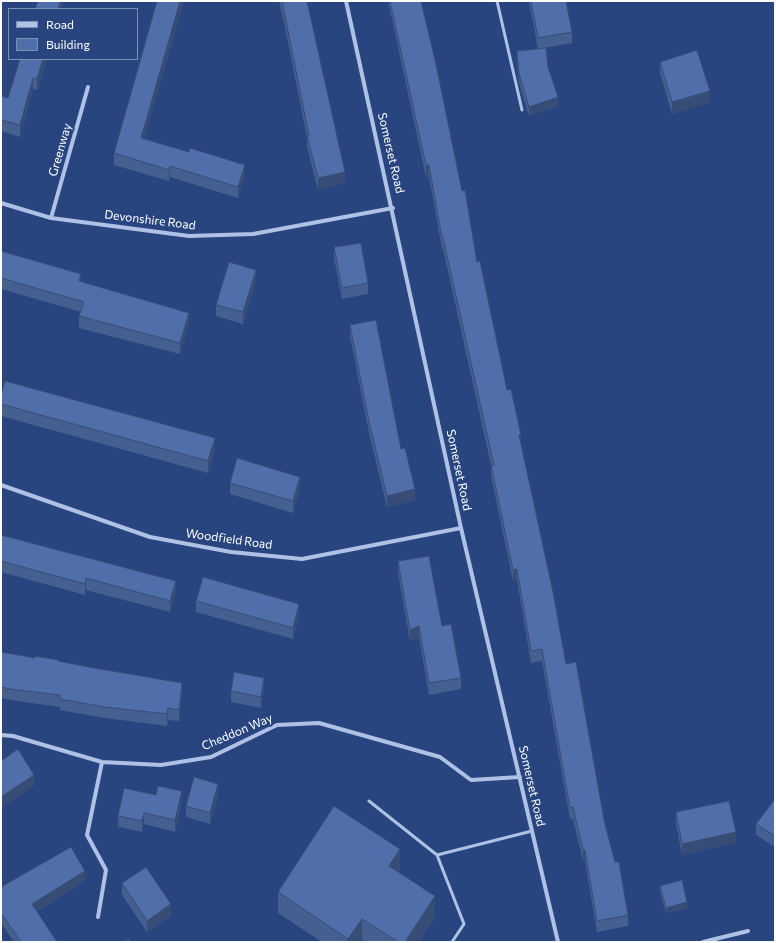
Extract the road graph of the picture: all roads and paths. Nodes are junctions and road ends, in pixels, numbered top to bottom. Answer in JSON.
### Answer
{"nodes":[{"id":1,"x":346,"y":1,"type":"edge"},
{"id":2,"x":497,"y":1,"type":"edge"},
{"id":3,"x":88,"y":87,"type":"dead end"},
{"id":4,"x":522,"y":110,"type":"dead end"},
{"id":5,"x":1,"y":203,"type":"edge"},
{"id":6,"x":393,"y":208,"type":"junction"},
{"id":7,"x":51,"y":218,"type":"junction"},
{"id":8,"x":1,"y":485,"type":"edge"},
{"id":9,"x":461,"y":528,"type":"junction"},
{"id":10,"x":1,"y":735,"type":"edge"},
{"id":11,"x":102,"y":762,"type":"junction"},
{"id":12,"x":520,"y":777,"type":"junction"},
{"id":13,"x":369,"y":801,"type":"dead end"},
{"id":14,"x":532,"y":831,"type":"junction"},
{"id":15,"x":437,"y":855,"type":"junction"},
{"id":16,"x":98,"y":917,"type":"dead end"},
{"id":17,"x":748,"y":931,"type":"dead end"},
{"id":18,"x":452,"y":942,"type":"edge"},
{"id":19,"x":558,"y":942,"type":"edge"},
{"id":20,"x":703,"y":942,"type":"edge"}],
"edges":[{"from":1,"to":6,"type":"street","name":"Somerset Road"},
{"from":2,"to":4,"type":"lane"},
{"from":3,"to":7,"type":"street","name":"Greenway"},
{"from":5,"to":7,"type":"street","name":"Devonshire Road"},
{"from":6,"to":7,"type":"street","name":"Devonshire Road"},
{"from":6,"to":9,"type":"street","name":"Somerset Road"},
{"from":8,"to":9,"type":"street","name":"Woodfield Road"},
{"from":9,"to":12,"type":"street","name":"Somerset Road"},
{"from":10,"to":11,"type":"street","name":"Cheddon Way"},
{"from":11,"to":12,"type":"street","name":"Cheddon Way"},
{"from":11,"to":16,"type":"street"},
{"from":12,"to":14,"type":"street","name":"Somerset Road"},
{"from":13,"to":15,"type":"lane"},
{"from":14,"to":15,"type":"lane"},
{"from":14,"to":19,"type":"street","name":"Somerset Road"},
{"from":15,"to":18,"type":"lane"},
{"from":17,"to":20,"type":"street"}]}
